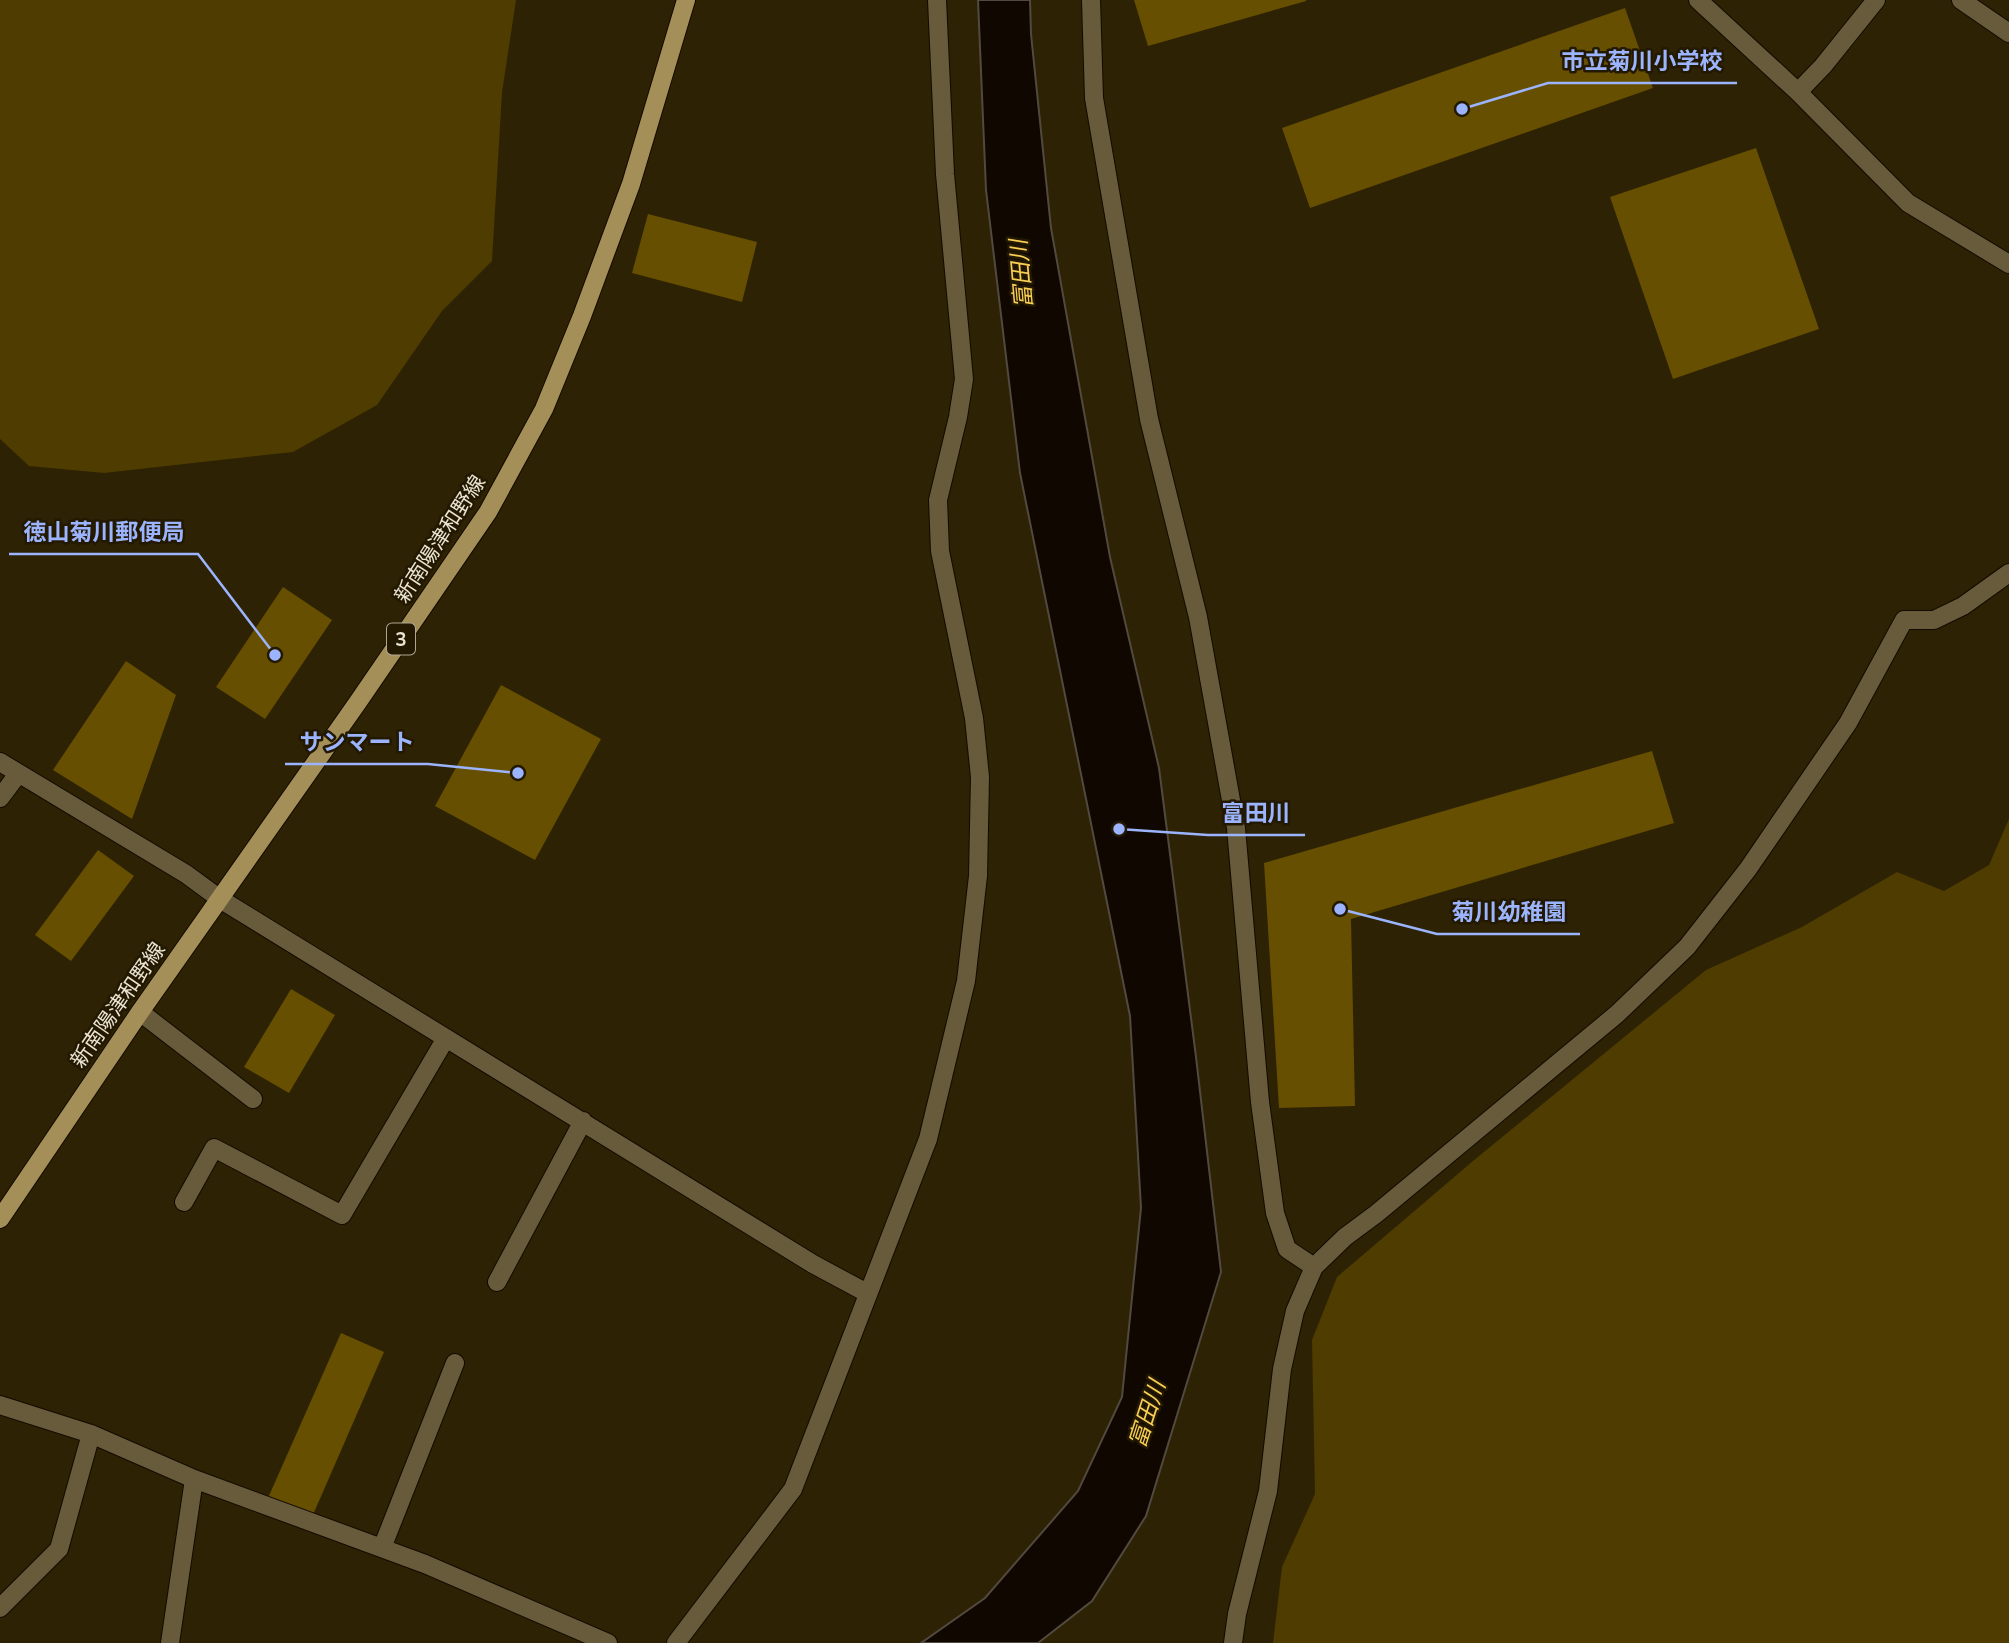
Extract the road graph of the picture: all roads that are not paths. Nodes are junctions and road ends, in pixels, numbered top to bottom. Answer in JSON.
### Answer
{"nodes":[{"id":1,"x":686,"y":0,"type":"edge"},
{"id":2,"x":937,"y":0,"type":"edge"},
{"id":3,"x":1091,"y":0,"type":"edge"},
{"id":4,"x":1698,"y":0,"type":"edge"},
{"id":5,"x":1876,"y":0,"type":"edge"},
{"id":6,"x":1961,"y":0,"type":"edge"},
{"id":7,"x":2009,"y":33,"type":"edge"},
{"id":8,"x":1798,"y":92,"type":"junction"},
{"id":9,"x":2009,"y":264,"type":"edge"},
{"id":10,"x":2009,"y":573,"type":"edge"},
{"id":11,"x":0,"y":762,"type":"edge"},
{"id":12,"x":18,"y":774,"type":"junction"},
{"id":13,"x":0,"y":797,"type":"edge"},
{"id":14,"x":220,"y":899,"type":"junction"},
{"id":15,"x":140,"y":1012,"type":"junction"},
{"id":16,"x":446,"y":1038,"type":"junction"},
{"id":17,"x":254,"y":1099,"type":"dead end"},
{"id":18,"x":583,"y":1121,"type":"junction"},
{"id":19,"x":184,"y":1202,"type":"dead end"},
{"id":20,"x":0,"y":1219,"type":"edge"},
{"id":21,"x":1314,"y":1267,"type":"junction"},
{"id":22,"x":497,"y":1282,"type":"dead end"},
{"id":23,"x":867,"y":1293,"type":"junction"},
{"id":24,"x":455,"y":1363,"type":"dead end"},
{"id":25,"x":0,"y":1405,"type":"edge"},
{"id":26,"x":91,"y":1434,"type":"junction"},
{"id":27,"x":194,"y":1479,"type":"junction"},
{"id":28,"x":382,"y":1548,"type":"junction"},
{"id":29,"x":0,"y":1608,"type":"edge"},
{"id":30,"x":170,"y":1643,"type":"edge"},
{"id":31,"x":608,"y":1643,"type":"edge"},
{"id":32,"x":676,"y":1643,"type":"edge"},
{"id":33,"x":1233,"y":1643,"type":"edge"}],
"edges":[{"from":1,"to":14,"type":"main road","name":"新南陽津和野線","number":"3"},
{"from":2,"to":23,"type":"street"},
{"from":3,"to":21,"type":"street"},
{"from":4,"to":8,"type":"street"},
{"from":5,"to":8,"type":"street"},
{"from":6,"to":7,"type":"street"},
{"from":8,"to":9,"type":"street"},
{"from":10,"to":21,"type":"street"},
{"from":11,"to":12,"type":"street"},
{"from":12,"to":13,"type":"street"},
{"from":12,"to":14,"type":"street"},
{"from":14,"to":15,"type":"main road","name":"新南陽津和野線","number":"3"},
{"from":14,"to":16,"type":"street"},
{"from":15,"to":17,"type":"street"},
{"from":15,"to":20,"type":"main road","name":"新南陽津和野線","number":"3"},
{"from":16,"to":18,"type":"street"},
{"from":16,"to":19,"type":"street"},
{"from":18,"to":22,"type":"street"},
{"from":18,"to":23,"type":"street"},
{"from":21,"to":33,"type":"street"},
{"from":23,"to":32,"type":"street"},
{"from":24,"to":28,"type":"street"},
{"from":25,"to":26,"type":"street"},
{"from":26,"to":27,"type":"street"},
{"from":26,"to":29,"type":"street"},
{"from":27,"to":28,"type":"street"},
{"from":27,"to":30,"type":"street"},
{"from":28,"to":31,"type":"street"}]}
